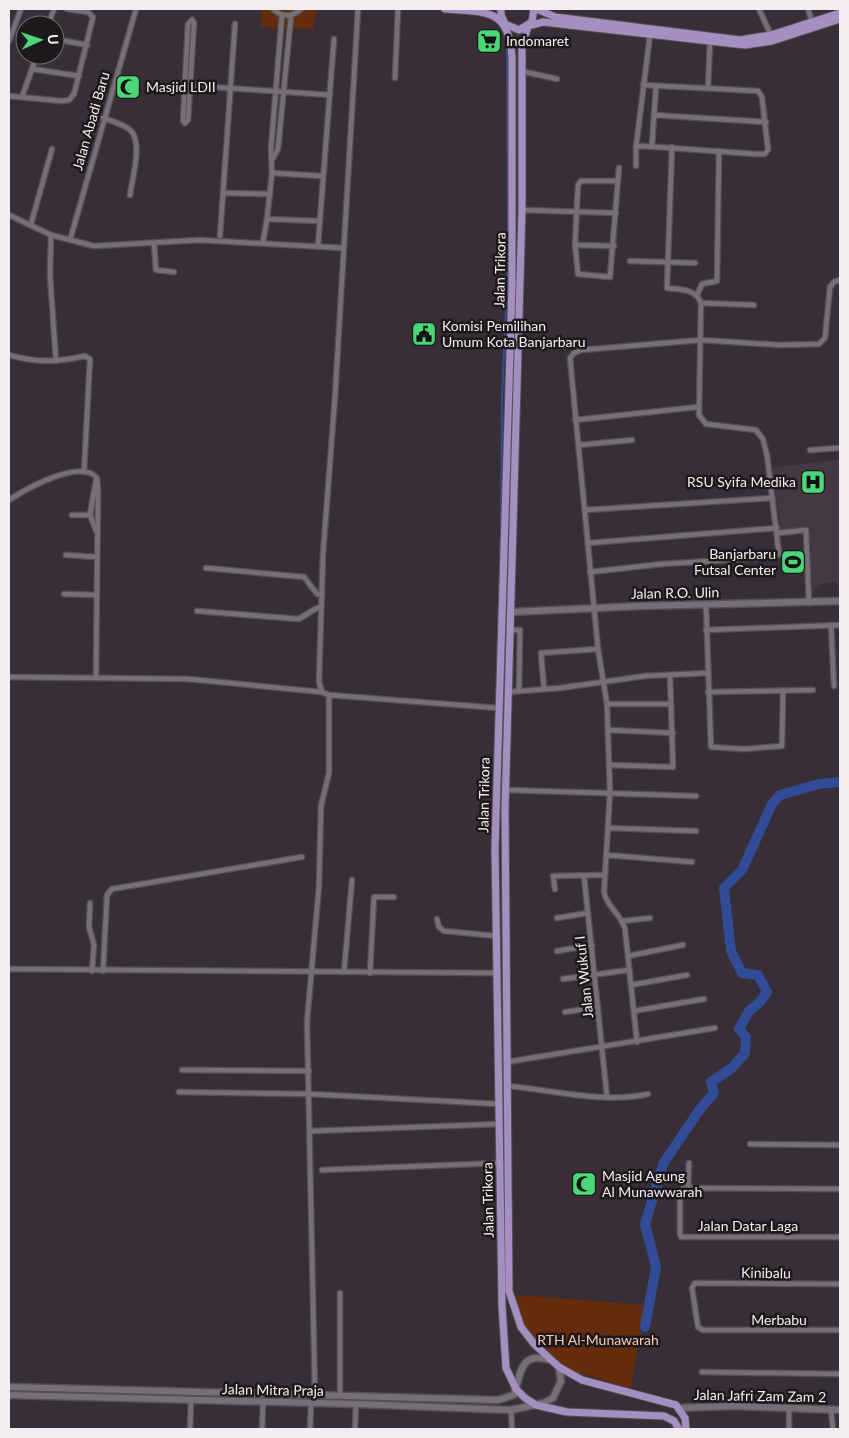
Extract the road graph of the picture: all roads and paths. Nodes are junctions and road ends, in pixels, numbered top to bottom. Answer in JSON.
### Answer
{"nodes":[{"id":1,"x":21,"y":9,"type":"edge"},
{"id":2,"x":66,"y":9,"type":"edge"},
{"id":3,"x":136,"y":9,"type":"edge"},
{"id":4,"x":273,"y":9,"type":"edge"},
{"id":5,"x":301,"y":9,"type":"edge"},
{"id":6,"x":358,"y":9,"type":"edge"},
{"id":7,"x":398,"y":9,"type":"edge"},
{"id":8,"x":445,"y":9,"type":"edge"},
{"id":9,"x":501,"y":9,"type":"edge"},
{"id":10,"x":536,"y":9,"type":"edge"},
{"id":11,"x":759,"y":9,"type":"edge"},
{"id":12,"x":808,"y":9,"type":"edge"},
{"id":13,"x":840,"y":13,"type":"edge"},
{"id":14,"x":282,"y":15,"type":"junction"},
{"id":15,"x":291,"y":16,"type":"junction"},
{"id":16,"x":840,"y":20,"type":"edge"},
{"id":17,"x":812,"y":22,"type":"junction"},
{"id":18,"x":236,"y":24,"type":"dead end"},
{"id":19,"x":505,"y":24,"type":"junction"},
{"id":20,"x":528,"y":26,"type":"junction"},
{"id":21,"x":772,"y":34,"type":"junction"},
{"id":22,"x":650,"y":35,"type":"junction"},
{"id":23,"x":334,"y":39,"type":"dead end"},
{"id":24,"x":65,"y":41,"type":"edge"},
{"id":25,"x":9,"y":42,"type":"edge"},
{"id":26,"x":710,"y":43,"type":"junction"},
{"id":27,"x":87,"y":44,"type":"junction"},
{"id":28,"x":34,"y":65,"type":"edge"},
{"id":29,"x":32,"y":69,"type":"junction"},
{"id":30,"x":521,"y":71,"type":"junction"},
{"id":31,"x":79,"y":76,"type":"junction"},
{"id":32,"x":395,"y":78,"type":"dead end"},
{"id":33,"x":557,"y":79,"type":"dead end"},
{"id":34,"x":185,"y":85,"type":"junction"},
{"id":35,"x":643,"y":85,"type":"junction"},
{"id":36,"x":191,"y":86,"type":"junction"},
{"id":37,"x":656,"y":87,"type":"junction"},
{"id":38,"x":708,"y":88,"type":"junction"},
{"id":39,"x":231,"y":90,"type":"junction"},
{"id":40,"x":275,"y":92,"type":"junction"},
{"id":41,"x":284,"y":92,"type":"junction"},
{"id":42,"x":330,"y":95,"type":"junction"},
{"id":43,"x":9,"y":96,"type":"edge"},
{"id":44,"x":22,"y":97,"type":"junction"},
{"id":45,"x":654,"y":115,"type":"junction"},
{"id":46,"x":103,"y":118,"type":"junction"},
{"id":47,"x":766,"y":122,"type":"junction"},
{"id":48,"x":652,"y":145,"type":"junction"},
{"id":49,"x":636,"y":147,"type":"junction"},
{"id":50,"x":672,"y":147,"type":"junction"},
{"id":51,"x":52,"y":149,"type":"dead end"},
{"id":52,"x":719,"y":151,"type":"junction"},
{"id":53,"x":273,"y":158,"type":"junction"},
{"id":54,"x":636,"y":166,"type":"dead end"},
{"id":55,"x":619,"y":168,"type":"dead end"},
{"id":56,"x":272,"y":173,"type":"junction"},
{"id":57,"x":322,"y":176,"type":"junction"},
{"id":58,"x":618,"y":181,"type":"junction"},
{"id":59,"x":223,"y":193,"type":"junction"},
{"id":60,"x":270,"y":194,"type":"junction"},
{"id":61,"x":130,"y":195,"type":"dead end"},
{"id":62,"x":522,"y":210,"type":"junction"},
{"id":63,"x":575,"y":212,"type":"junction"},
{"id":64,"x":616,"y":213,"type":"junction"},
{"id":65,"x":9,"y":214,"type":"edge"},
{"id":66,"x":267,"y":218,"type":"junction"},
{"id":67,"x":320,"y":221,"type":"junction"},
{"id":68,"x":31,"y":224,"type":"junction"},
{"id":69,"x":51,"y":235,"type":"junction"},
{"id":70,"x":220,"y":236,"type":"dead end"},
{"id":71,"x":70,"y":240,"type":"junction"},
{"id":72,"x":263,"y":242,"type":"junction"},
{"id":73,"x":154,"y":243,"type":"junction"},
{"id":74,"x":318,"y":245,"type":"junction"},
{"id":75,"x":575,"y":245,"type":"junction"},
{"id":76,"x":614,"y":246,"type":"junction"},
{"id":77,"x":343,"y":248,"type":"junction"},
{"id":78,"x":630,"y":261,"type":"dead end"},
{"id":79,"x":668,"y":261,"type":"junction"},
{"id":80,"x":695,"y":263,"type":"dead end"},
{"id":81,"x":174,"y":272,"type":"dead end"},
{"id":82,"x":840,"y":280,"type":"edge"},
{"id":83,"x":697,"y":296,"type":"junction"},
{"id":84,"x":701,"y":303,"type":"junction"},
{"id":85,"x":754,"y":306,"type":"dead end"},
{"id":86,"x":701,"y":340,"type":"junction"},
{"id":87,"x":9,"y":355,"type":"edge"},
{"id":88,"x":56,"y":361,"type":"junction"},
{"id":89,"x":698,"y":407,"type":"junction"},
{"id":90,"x":576,"y":420,"type":"junction"},
{"id":91,"x":507,"y":440,"type":"junction"},
{"id":92,"x":516,"y":440,"type":"junction"},
{"id":93,"x":632,"y":440,"type":"dead end"},
{"id":94,"x":579,"y":446,"type":"junction"},
{"id":95,"x":840,"y":448,"type":"edge"},
{"id":96,"x":810,"y":450,"type":"dead end"},
{"id":97,"x":84,"y":472,"type":"junction"},
{"id":98,"x":96,"y":478,"type":"junction"},
{"id":99,"x":772,"y":498,"type":"junction"},
{"id":100,"x":9,"y":500,"type":"edge"},
{"id":101,"x":585,"y":510,"type":"junction"},
{"id":102,"x":72,"y":515,"type":"dead end"},
{"id":103,"x":90,"y":515,"type":"junction"},
{"id":104,"x":777,"y":530,"type":"junction"},
{"id":105,"x":97,"y":534,"type":"junction"},
{"id":106,"x":588,"y":543,"type":"junction"},
{"id":107,"x":66,"y":555,"type":"dead end"},
{"id":108,"x":97,"y":557,"type":"junction"},
{"id":109,"x":206,"y":568,"type":"dead end"},
{"id":110,"x":590,"y":572,"type":"junction"},
{"id":111,"x":64,"y":594,"type":"dead end"},
{"id":112,"x":97,"y":595,"type":"junction"},
{"id":113,"x":322,"y":595,"type":"junction"},
{"id":114,"x":840,"y":601,"type":"edge"},
{"id":115,"x":808,"y":603,"type":"junction"},
{"id":116,"x":706,"y":605,"type":"junction"},
{"id":117,"x":321,"y":607,"type":"junction"},
{"id":118,"x":594,"y":608,"type":"junction"},
{"id":119,"x":197,"y":611,"type":"dead end"},
{"id":120,"x":511,"y":612,"type":"junction"},
{"id":121,"x":831,"y":625,"type":"junction"},
{"id":122,"x":840,"y":625,"type":"edge"},
{"id":123,"x":511,"y":630,"type":"junction"},
{"id":124,"x":706,"y":630,"type":"junction"},
{"id":125,"x":598,"y":649,"type":"junction"},
{"id":126,"x":708,"y":673,"type":"junction"},
{"id":127,"x":670,"y":675,"type":"junction"},
{"id":128,"x":96,"y":676,"type":"junction"},
{"id":129,"x":9,"y":677,"type":"edge"},
{"id":130,"x":603,"y":681,"type":"junction"},
{"id":131,"x":834,"y":686,"type":"dead end"},
{"id":132,"x":544,"y":689,"type":"junction"},
{"id":133,"x":812,"y":690,"type":"dead end"},
{"id":134,"x":519,"y":691,"type":"junction"},
{"id":135,"x":783,"y":691,"type":"junction"},
{"id":136,"x":322,"y":692,"type":"junction"},
{"id":137,"x":508,"y":692,"type":"junction"},
{"id":138,"x":708,"y":692,"type":"junction"},
{"id":139,"x":329,"y":696,"type":"junction"},
{"id":140,"x":607,"y":704,"type":"junction"},
{"id":141,"x":671,"y":704,"type":"junction"},
{"id":142,"x":498,"y":708,"type":"junction"},
{"id":143,"x":499,"y":718,"type":"junction"},
{"id":144,"x":508,"y":719,"type":"junction"},
{"id":145,"x":608,"y":730,"type":"junction"},
{"id":146,"x":673,"y":733,"type":"junction"},
{"id":147,"x":609,"y":765,"type":"junction"},
{"id":148,"x":506,"y":790,"type":"junction"},
{"id":149,"x":610,"y":793,"type":"junction"},
{"id":150,"x":696,"y":796,"type":"dead end"},
{"id":151,"x":608,"y":828,"type":"junction"},
{"id":152,"x":696,"y":831,"type":"dead end"},
{"id":153,"x":606,"y":855,"type":"junction"},
{"id":154,"x":302,"y":857,"type":"dead end"},
{"id":155,"x":692,"y":862,"type":"dead end"},
{"id":156,"x":605,"y":875,"type":"junction"},
{"id":157,"x":584,"y":876,"type":"junction"},
{"id":158,"x":352,"y":880,"type":"dead end"},
{"id":159,"x":555,"y":889,"type":"dead end"},
{"id":160,"x":374,"y":890,"type":"dead end"},
{"id":161,"x":374,"y":897,"type":"junction"},
{"id":162,"x":394,"y":897,"type":"dead end"},
{"id":163,"x":90,"y":903,"type":"dead end"},
{"id":164,"x":588,"y":913,"type":"junction"},
{"id":165,"x":556,"y":918,"type":"dead end"},
{"id":166,"x":650,"y":918,"type":"dead end"},
{"id":167,"x":437,"y":919,"type":"dead end"},
{"id":168,"x":623,"y":921,"type":"junction"},
{"id":169,"x":497,"y":936,"type":"junction"},
{"id":170,"x":592,"y":945,"type":"junction"},
{"id":171,"x":683,"y":945,"type":"dead end"},
{"id":172,"x":557,"y":951,"type":"dead end"},
{"id":173,"x":628,"y":956,"type":"junction"},
{"id":174,"x":9,"y":969,"type":"edge"},
{"id":175,"x":92,"y":970,"type":"junction"},
{"id":176,"x":629,"y":970,"type":"junction"},
{"id":177,"x":103,"y":971,"type":"junction"},
{"id":178,"x":310,"y":972,"type":"junction"},
{"id":179,"x":344,"y":972,"type":"junction"},
{"id":180,"x":370,"y":972,"type":"junction"},
{"id":181,"x":498,"y":973,"type":"junction"},
{"id":182,"x":595,"y":974,"type":"junction"},
{"id":183,"x":688,"y":975,"type":"dead end"},
{"id":184,"x":563,"y":979,"type":"dead end"},
{"id":185,"x":631,"y":985,"type":"junction"},
{"id":186,"x":498,"y":996,"type":"junction"},
{"id":187,"x":506,"y":996,"type":"junction"},
{"id":188,"x":704,"y":998,"type":"dead end"},
{"id":189,"x":598,"y":1007,"type":"junction"},
{"id":190,"x":634,"y":1011,"type":"junction"},
{"id":191,"x":566,"y":1012,"type":"dead end"},
{"id":192,"x":714,"y":1028,"type":"dead end"},
{"id":193,"x":637,"y":1042,"type":"junction"},
{"id":194,"x":603,"y":1048,"type":"junction"},
{"id":195,"x":507,"y":1062,"type":"junction"},
{"id":196,"x":182,"y":1070,"type":"dead end"},
{"id":197,"x":309,"y":1071,"type":"junction"},
{"id":198,"x":508,"y":1086,"type":"junction"},
{"id":199,"x":180,"y":1092,"type":"dead end"},
{"id":200,"x":310,"y":1094,"type":"junction"},
{"id":201,"x":648,"y":1094,"type":"dead end"},
{"id":202,"x":607,"y":1097,"type":"junction"},
{"id":203,"x":499,"y":1104,"type":"junction"},
{"id":204,"x":499,"y":1124,"type":"junction"},
{"id":205,"x":311,"y":1131,"type":"junction"},
{"id":206,"x":750,"y":1144,"type":"dead end"},
{"id":207,"x":840,"y":1145,"type":"edge"},
{"id":208,"x":689,"y":1162,"type":"dead end"},
{"id":209,"x":500,"y":1164,"type":"junction"},
{"id":210,"x":322,"y":1170,"type":"dead end"},
{"id":211,"x":688,"y":1188,"type":"junction"},
{"id":212,"x":840,"y":1189,"type":"edge"},
{"id":213,"x":501,"y":1216,"type":"junction"},
{"id":214,"x":510,"y":1217,"type":"junction"},
{"id":215,"x":840,"y":1237,"type":"edge"},
{"id":216,"x":840,"y":1284,"type":"edge"},
{"id":217,"x":340,"y":1293,"type":"dead end"},
{"id":218,"x":840,"y":1330,"type":"edge"},
{"id":219,"x":718,"y":1331,"type":"joint"},
{"id":220,"x":550,"y":1360,"type":"junction"},
{"id":221,"x":559,"y":1367,"type":"junction"},
{"id":222,"x":702,"y":1372,"type":"dead end"},
{"id":223,"x":840,"y":1374,"type":"edge"},
{"id":224,"x":9,"y":1387,"type":"edge"},
{"id":225,"x":516,"y":1389,"type":"junction"},
{"id":226,"x":315,"y":1394,"type":"junction"},
{"id":227,"x":9,"y":1395,"type":"edge"},
{"id":228,"x":340,"y":1395,"type":"junction"},
{"id":229,"x":191,"y":1401,"type":"junction"},
{"id":230,"x":263,"y":1402,"type":"junction"},
{"id":231,"x":311,"y":1404,"type":"junction"},
{"id":232,"x":356,"y":1404,"type":"junction"},
{"id":233,"x":536,"y":1406,"type":"junction"},
{"id":234,"x":679,"y":1408,"type":"junction"},
{"id":235,"x":789,"y":1408,"type":"junction"},
{"id":236,"x":511,"y":1410,"type":"junction"},
{"id":237,"x":831,"y":1410,"type":"junction"},
{"id":238,"x":840,"y":1410,"type":"edge"},
{"id":239,"x":190,"y":1429,"type":"edge"},
{"id":240,"x":262,"y":1429,"type":"edge"},
{"id":241,"x":310,"y":1429,"type":"edge"},
{"id":242,"x":355,"y":1429,"type":"edge"},
{"id":243,"x":512,"y":1429,"type":"edge"},
{"id":244,"x":679,"y":1429,"type":"edge"},
{"id":245,"x":686,"y":1429,"type":"edge"},
{"id":246,"x":789,"y":1429,"type":"edge"},
{"id":247,"x":833,"y":1429,"type":"edge"}],
"edges":[{"from":1,"to":25,"type":"street"},
{"from":2,"to":27,"type":"street"},
{"from":3,"to":46,"type":"street","name":"Jalan Abadi Baru"},
{"from":4,"to":14,"type":"street"},
{"from":5,"to":15,"type":"street"},
{"from":6,"to":77,"type":"street"},
{"from":7,"to":32,"type":"street"},
{"from":8,"to":19,"type":"main road"},
{"from":9,"to":19,"type":"main road","name":"Jalan Trikora"},
{"from":10,"to":20,"type":"main road","name":"Jalan Trikora"},
{"from":10,"to":21,"type":"main road"},
{"from":11,"to":21,"type":"street"},
{"from":12,"to":17,"type":"street"},
{"from":13,"to":17,"type":"main road"},
{"from":14,"to":15,"type":"street"},
{"from":14,"to":40,"type":"street"},
{"from":15,"to":41,"type":"street"},
{"from":16,"to":26,"type":"main road"},
{"from":17,"to":21,"type":"main road"},
{"from":18,"to":39,"type":"street"},
{"from":19,"to":20,"type":"main road"},
{"from":19,"to":91,"type":"main road","name":"Jalan Trikora"},
{"from":20,"to":22,"type":"main road"},
{"from":20,"to":30,"type":"main road","name":"Jalan Trikora"},
{"from":22,"to":26,"type":"main road"},
{"from":22,"to":35,"type":"street"},
{"from":23,"to":42,"type":"street"},
{"from":24,"to":27,"type":"street"},
{"from":26,"to":38,"type":"street"},
{"from":27,"to":31,"type":"street"},
{"from":28,"to":29,"type":"street"},
{"from":29,"to":31,"type":"street"},
{"from":29,"to":44,"type":"street"},
{"from":30,"to":33,"type":"street"},
{"from":30,"to":62,"type":"main road","name":"Jalan Trikora"},
{"from":31,"to":44,"type":"street"},
{"from":34,"to":36,"type":"street"},
{"from":34,"to":36,"type":"street"},
{"from":34,"to":36,"type":"street"},
{"from":35,"to":37,"type":"street"},
{"from":35,"to":49,"type":"street"},
{"from":36,"to":39,"type":"street"},
{"from":37,"to":38,"type":"street"},
{"from":37,"to":45,"type":"street"},
{"from":38,"to":47,"type":"street"},
{"from":39,"to":40,"type":"street"},
{"from":39,"to":59,"type":"street"},
{"from":40,"to":41,"type":"street"},
{"from":40,"to":53,"type":"street"},
{"from":41,"to":42,"type":"street"},
{"from":41,"to":53,"type":"street"},
{"from":42,"to":57,"type":"street"},
{"from":43,"to":44,"type":"street"},
{"from":45,"to":47,"type":"street"},
{"from":45,"to":48,"type":"street"},
{"from":46,"to":61,"type":"street"},
{"from":46,"to":71,"type":"street","name":"Jalan Abadi Baru"},
{"from":47,"to":52,"type":"street"},
{"from":48,"to":49,"type":"street"},
{"from":48,"to":50,"type":"street"},
{"from":49,"to":54,"type":"street"},
{"from":50,"to":52,"type":"street"},
{"from":50,"to":79,"type":"street"},
{"from":51,"to":68,"type":"street"},
{"from":52,"to":83,"type":"street"},
{"from":53,"to":56,"type":"street"},
{"from":55,"to":58,"type":"street"},
{"from":56,"to":57,"type":"street"},
{"from":56,"to":60,"type":"street"},
{"from":57,"to":67,"type":"street"},
{"from":58,"to":63,"type":"street"},
{"from":58,"to":64,"type":"street"},
{"from":59,"to":60,"type":"street"},
{"from":59,"to":70,"type":"street"},
{"from":60,"to":66,"type":"street"},
{"from":62,"to":63,"type":"street"},
{"from":62,"to":92,"type":"main road","name":"Jalan Trikora"},
{"from":63,"to":64,"type":"street"},
{"from":63,"to":75,"type":"street"},
{"from":64,"to":76,"type":"street"},
{"from":65,"to":68,"type":"street"},
{"from":66,"to":67,"type":"street"},
{"from":66,"to":72,"type":"street"},
{"from":67,"to":74,"type":"street"},
{"from":68,"to":69,"type":"street"},
{"from":69,"to":71,"type":"street"},
{"from":69,"to":88,"type":"street"},
{"from":71,"to":73,"type":"street"},
{"from":72,"to":73,"type":"street"},
{"from":72,"to":74,"type":"street"},
{"from":73,"to":81,"type":"street"},
{"from":74,"to":77,"type":"street"},
{"from":75,"to":76,"type":"street"},
{"from":75,"to":76,"type":"street"},
{"from":77,"to":113,"type":"street"},
{"from":78,"to":79,"type":"street"},
{"from":79,"to":80,"type":"street"},
{"from":79,"to":83,"type":"street"},
{"from":82,"to":86,"type":"street"},
{"from":83,"to":84,"type":"street"},
{"from":84,"to":85,"type":"street"},
{"from":84,"to":86,"type":"street"},
{"from":86,"to":89,"type":"street"},
{"from":86,"to":90,"type":"street"},
{"from":87,"to":88,"type":"street"},
{"from":88,"to":97,"type":"street"},
{"from":89,"to":90,"type":"street"},
{"from":89,"to":99,"type":"street"},
{"from":90,"to":94,"type":"street"},
{"from":91,"to":92,"type":"main road"},
{"from":91,"to":142,"type":"main road","name":"Jalan Trikora"},
{"from":92,"to":120,"type":"main road","name":"Jalan Trikora"},
{"from":93,"to":94,"type":"street"},
{"from":94,"to":101,"type":"street"},
{"from":95,"to":96,"type":"street"},
{"from":97,"to":98,"type":"street"},
{"from":97,"to":100,"type":"street"},
{"from":98,"to":103,"type":"street"},
{"from":98,"to":105,"type":"street"},
{"from":99,"to":101,"type":"street"},
{"from":99,"to":104,"type":"street"},
{"from":101,"to":106,"type":"street"},
{"from":102,"to":103,"type":"street"},
{"from":103,"to":105,"type":"street"},
{"from":104,"to":106,"type":"street"},
{"from":104,"to":110,"type":"street"},
{"from":104,"to":115,"type":"street"},
{"from":105,"to":108,"type":"street"},
{"from":106,"to":110,"type":"street"},
{"from":107,"to":108,"type":"street"},
{"from":108,"to":112,"type":"street"},
{"from":109,"to":113,"type":"street"},
{"from":110,"to":118,"type":"street"},
{"from":111,"to":112,"type":"street"},
{"from":112,"to":128,"type":"street"},
{"from":113,"to":117,"type":"street"},
{"from":114,"to":115,"type":"street","name":"Jalan R.O. Ulin"},
{"from":115,"to":116,"type":"street","name":"Jalan R.O. Ulin"},
{"from":116,"to":118,"type":"street","name":"Jalan R.O. Ulin"},
{"from":116,"to":124,"type":"street"},
{"from":117,"to":119,"type":"street"},
{"from":117,"to":136,"type":"street"},
{"from":118,"to":120,"type":"street","name":"Jalan R.O. Ulin"},
{"from":118,"to":125,"type":"street"},
{"from":120,"to":123,"type":"main road","name":"Jalan Trikora"},
{"from":121,"to":122,"type":"street"},
{"from":121,"to":124,"type":"street"},
{"from":121,"to":131,"type":"street"},
{"from":123,"to":134,"type":"street"},
{"from":123,"to":137,"type":"main road","name":"Jalan Trikora"},
{"from":124,"to":126,"type":"street"},
{"from":125,"to":130,"type":"street"},
{"from":125,"to":132,"type":"street"},
{"from":126,"to":127,"type":"street"},
{"from":126,"to":138,"type":"street"},
{"from":127,"to":130,"type":"street"},
{"from":127,"to":141,"type":"street"},
{"from":128,"to":129,"type":"street"},
{"from":128,"to":136,"type":"street"},
{"from":130,"to":132,"type":"street"},
{"from":130,"to":140,"type":"street"},
{"from":132,"to":134,"type":"street"},
{"from":133,"to":135,"type":"street"},
{"from":134,"to":137,"type":"street"},
{"from":135,"to":138,"type":"street"},
{"from":135,"to":138,"type":"street"},
{"from":136,"to":139,"type":"street"},
{"from":137,"to":144,"type":"main road","name":"Jalan Trikora"},
{"from":139,"to":142,"type":"street"},
{"from":139,"to":178,"type":"street"},
{"from":140,"to":141,"type":"street"},
{"from":140,"to":145,"type":"street"},
{"from":141,"to":146,"type":"street"},
{"from":142,"to":143,"type":"main road","name":"Jalan Trikora"},
{"from":143,"to":144,"type":"main road"},
{"from":143,"to":169,"type":"main road","name":"Jalan Trikora"},
{"from":144,"to":148,"type":"main road","name":"Jalan Trikora"},
{"from":145,"to":146,"type":"street"},
{"from":145,"to":147,"type":"street"},
{"from":146,"to":147,"type":"street"},
{"from":147,"to":149,"type":"street"},
{"from":148,"to":149,"type":"street"},
{"from":148,"to":187,"type":"main road","name":"Jalan Trikora"},
{"from":149,"to":150,"type":"street"},
{"from":149,"to":151,"type":"street"},
{"from":151,"to":152,"type":"street"},
{"from":151,"to":153,"type":"street"},
{"from":153,"to":155,"type":"street"},
{"from":153,"to":156,"type":"street"},
{"from":154,"to":177,"type":"street"},
{"from":156,"to":157,"type":"street"},
{"from":156,"to":168,"type":"street"},
{"from":157,"to":159,"type":"street"},
{"from":157,"to":164,"type":"street","name":"Jalan Wukuf I"},
{"from":158,"to":179,"type":"street"},
{"from":160,"to":161,"type":"street"},
{"from":161,"to":162,"type":"street"},
{"from":161,"to":180,"type":"street"},
{"from":163,"to":175,"type":"street"},
{"from":164,"to":165,"type":"street"},
{"from":164,"to":170,"type":"street","name":"Jalan Wukuf I"},
{"from":166,"to":168,"type":"street"},
{"from":167,"to":169,"type":"street"},
{"from":168,"to":173,"type":"street"},
{"from":169,"to":181,"type":"main road","name":"Jalan Trikora"},
{"from":170,"to":172,"type":"street"},
{"from":170,"to":182,"type":"street","name":"Jalan Wukuf I"},
{"from":171,"to":173,"type":"street"},
{"from":173,"to":176,"type":"street"},
{"from":174,"to":175,"type":"street"},
{"from":175,"to":177,"type":"street"},
{"from":176,"to":182,"type":"street"},
{"from":176,"to":185,"type":"street"},
{"from":177,"to":178,"type":"street"},
{"from":178,"to":179,"type":"street"},
{"from":178,"to":197,"type":"street"},
{"from":179,"to":180,"type":"street"},
{"from":180,"to":181,"type":"street"},
{"from":181,"to":186,"type":"main road","name":"Jalan Trikora"},
{"from":182,"to":184,"type":"street"},
{"from":182,"to":189,"type":"street","name":"Jalan Wukuf I"},
{"from":183,"to":185,"type":"street"},
{"from":185,"to":190,"type":"street"},
{"from":186,"to":187,"type":"main road"},
{"from":186,"to":203,"type":"main road","name":"Jalan Trikora"},
{"from":187,"to":195,"type":"main road","name":"Jalan Trikora"},
{"from":188,"to":190,"type":"street"},
{"from":189,"to":191,"type":"street"},
{"from":189,"to":194,"type":"street","name":"Jalan Wukuf I"},
{"from":190,"to":193,"type":"street"},
{"from":192,"to":193,"type":"street"},
{"from":193,"to":194,"type":"street"},
{"from":194,"to":195,"type":"street"},
{"from":194,"to":202,"type":"street","name":"Jalan Wukuf I"},
{"from":195,"to":198,"type":"main road","name":"Jalan Trikora"},
{"from":196,"to":197,"type":"street"},
{"from":197,"to":200,"type":"street"},
{"from":198,"to":202,"type":"street"},
{"from":198,"to":214,"type":"main road","name":"Jalan Trikora"},
{"from":199,"to":200,"type":"street"},
{"from":200,"to":203,"type":"street"},
{"from":200,"to":205,"type":"street"},
{"from":201,"to":202,"type":"street"},
{"from":203,"to":204,"type":"main road","name":"Jalan Trikora"},
{"from":204,"to":205,"type":"street"},
{"from":204,"to":209,"type":"main road","name":"Jalan Trikora"},
{"from":205,"to":226,"type":"street"},
{"from":206,"to":207,"type":"street"},
{"from":208,"to":211,"type":"street"},
{"from":209,"to":210,"type":"street"},
{"from":209,"to":213,"type":"main road","name":"Jalan Trikora"},
{"from":211,"to":212,"type":"street"},
{"from":211,"to":215,"type":"street","name":"Jalan Datar Laga"},
{"from":213,"to":214,"type":"main road"},
{"from":213,"to":225,"type":"main road","name":"Jalan Trikora"},
{"from":214,"to":220,"type":"main road","name":"Jalan Trikora"},
{"from":216,"to":219,"type":"street","name":"Kinibalu"},
{"from":217,"to":228,"type":"street"},
{"from":218,"to":219,"type":"street","name":"Merbabu"},
{"from":220,"to":221,"type":"main road","name":"Jalan Trikora"},
{"from":220,"to":225,"type":"street"},
{"from":221,"to":233,"type":"street"},
{"from":221,"to":234,"type":"main road","name":"Jalan Trikora"},
{"from":222,"to":223,"type":"street"},
{"from":224,"to":226,"type":"street","name":"Jalan Mitra Praja"},
{"from":225,"to":228,"type":"street","name":"Jalan Mitra Praja"},
{"from":225,"to":233,"type":"main road","name":"Jalan Trikora"},
{"from":226,"to":228,"type":"street","name":"Jalan Mitra Praja"},
{"from":227,"to":229,"type":"street","name":"Jalan Mitra Praja"},
{"from":229,"to":230,"type":"street","name":"Jalan Mitra Praja"},
{"from":229,"to":239,"type":"street"},
{"from":230,"to":231,"type":"street","name":"Jalan Mitra Praja"},
{"from":230,"to":240,"type":"street"},
{"from":231,"to":232,"type":"street","name":"Jalan Mitra Praja"},
{"from":231,"to":241,"type":"street"},
{"from":232,"to":236,"type":"street","name":"Jalan Mitra Praja"},
{"from":232,"to":242,"type":"street"},
{"from":233,"to":236,"type":"street","name":"Jalan Mitra Praja"},
{"from":233,"to":244,"type":"main road"},
{"from":234,"to":235,"type":"street","name":"Jalan Jafri Zam Zam 2"},
{"from":234,"to":245,"type":"main road"},
{"from":235,"to":237,"type":"street","name":"Jalan Jafri Zam Zam 2"},
{"from":235,"to":246,"type":"street"},
{"from":236,"to":243,"type":"street"},
{"from":237,"to":238,"type":"street","name":"Jalan Jafri Zam Zam 2"},
{"from":237,"to":247,"type":"street"}]}
